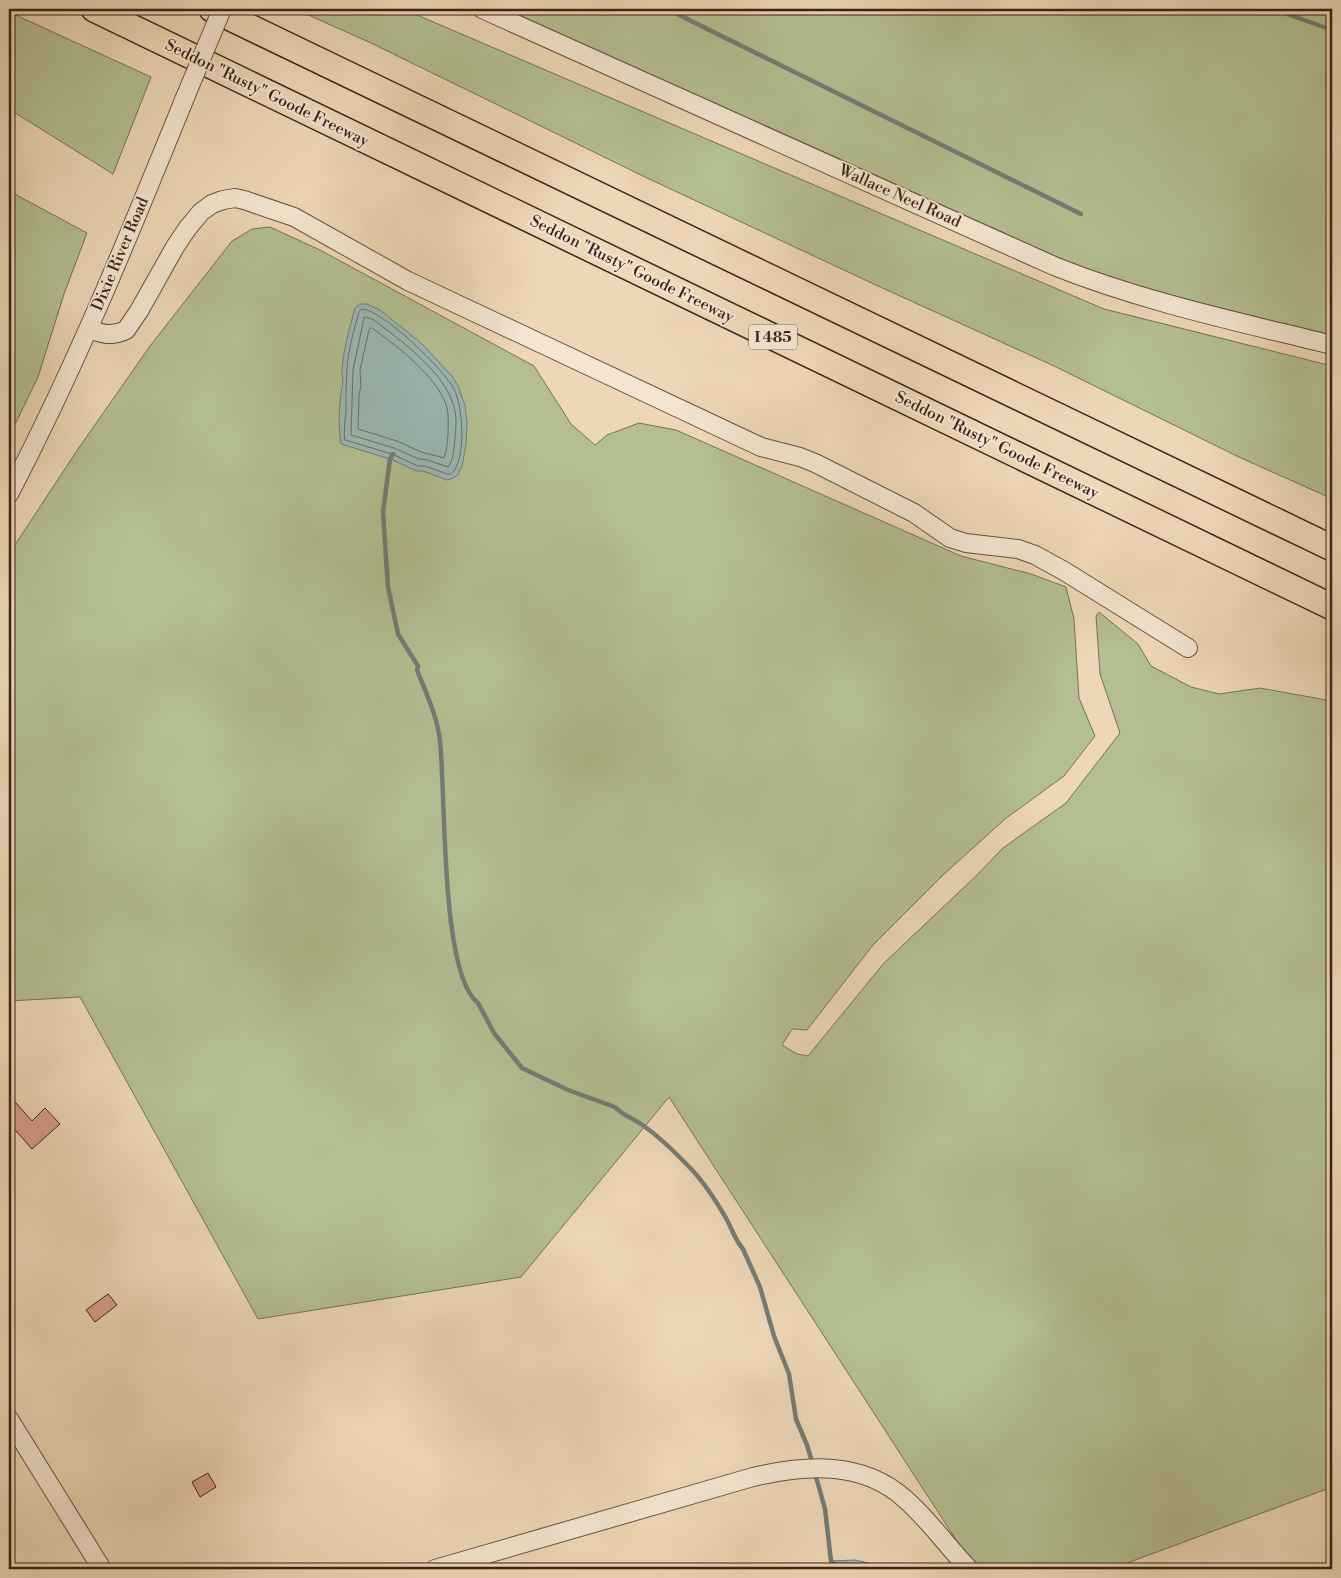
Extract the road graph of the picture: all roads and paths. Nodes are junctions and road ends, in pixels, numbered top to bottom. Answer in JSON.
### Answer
{"nodes":[{"id":1,"x":94,"y":9,"type":"edge"},
{"id":2,"x":212,"y":9,"type":"edge"},
{"id":3,"x":222,"y":9,"type":"edge"},
{"id":4,"x":482,"y":9,"type":"edge"},
{"id":5,"x":88,"y":329,"type":"junction"},
{"id":6,"x":1332,"y":345,"type":"edge"},
{"id":7,"x":9,"y":494,"type":"edge"},
{"id":8,"x":1332,"y":548,"type":"edge"},
{"id":9,"x":1332,"y":607,"type":"edge"},
{"id":10,"x":1188,"y":648,"type":"dead end"},
{"id":11,"x":9,"y":1419,"type":"edge"},
{"id":12,"x":102,"y":1569,"type":"edge"},
{"id":13,"x":434,"y":1569,"type":"edge"},
{"id":14,"x":969,"y":1569,"type":"edge"}],
"edges":[{"from":1,"to":9,"type":"highway","name":"Seddon \"Rusty\" Goode Freeway","number":"I 485"},
{"from":2,"to":8,"type":"highway"},
{"from":3,"to":5,"type":"street","name":"Dixie River Road","bridge":true},
{"from":4,"to":6,"type":"street","name":"Wallace Neel Road"},
{"from":5,"to":7,"type":"street","name":"Dixie River Road"},
{"from":5,"to":10,"type":"street"},
{"from":11,"to":12,"type":"street"},
{"from":13,"to":14,"type":"street"}]}
